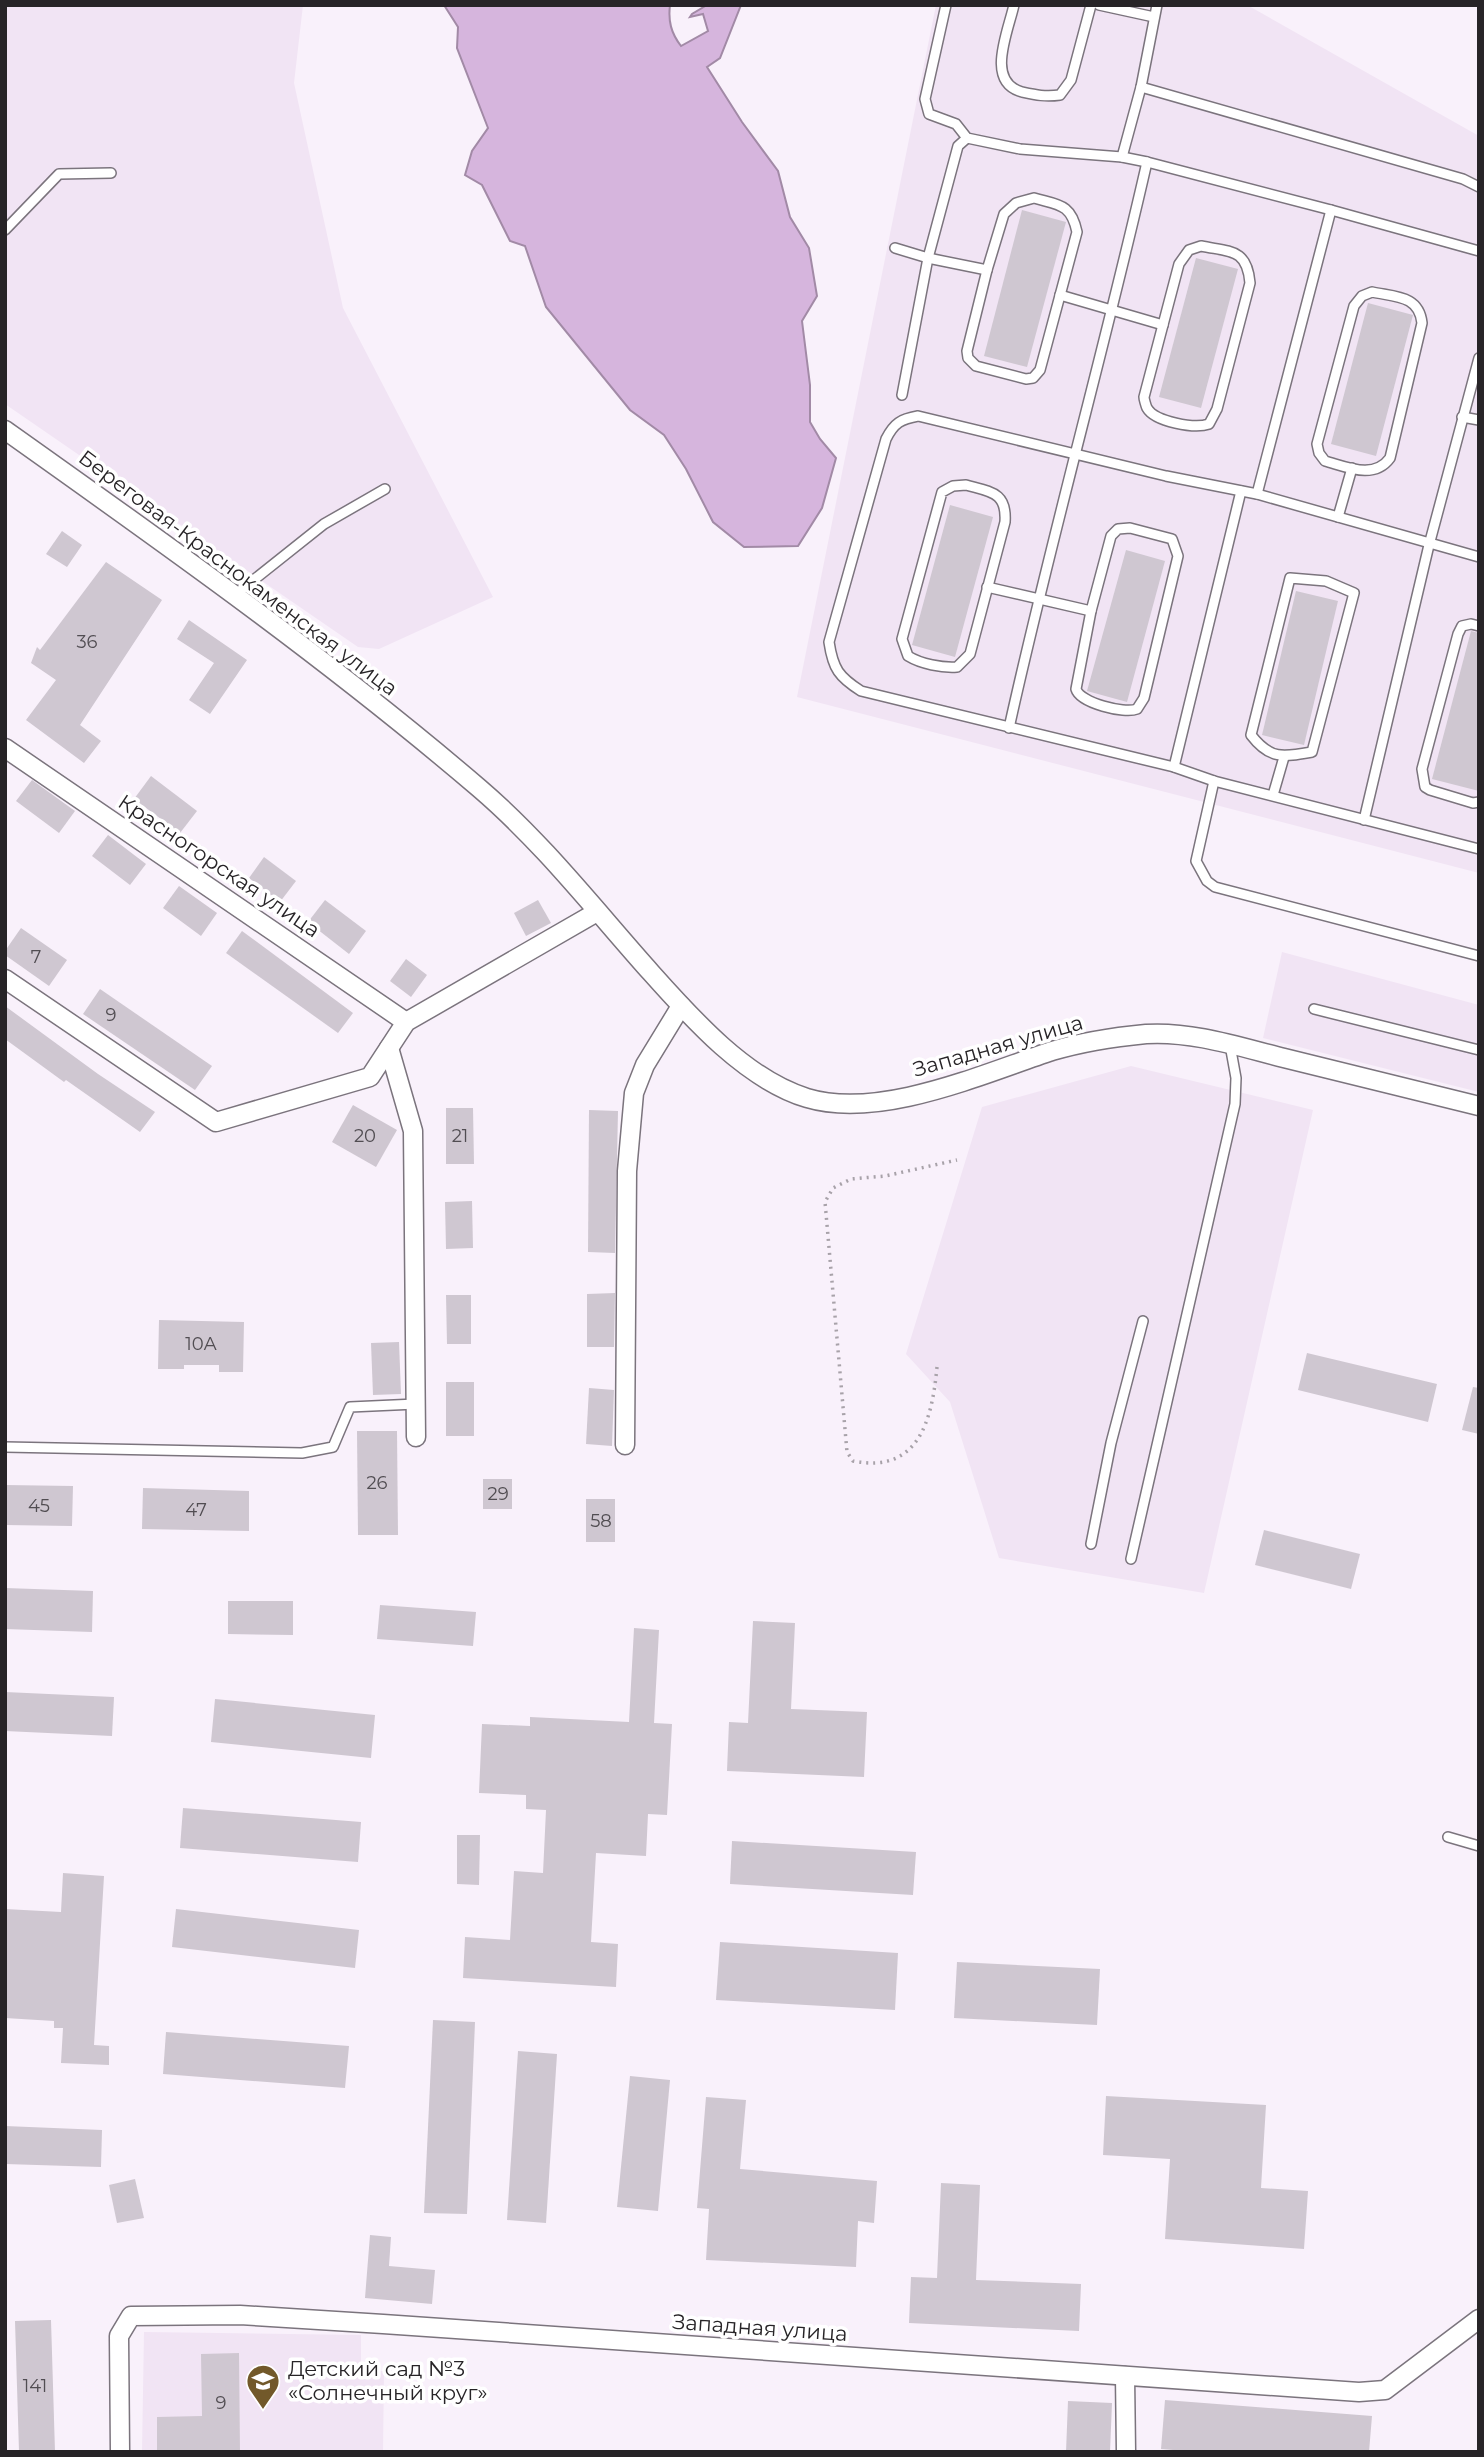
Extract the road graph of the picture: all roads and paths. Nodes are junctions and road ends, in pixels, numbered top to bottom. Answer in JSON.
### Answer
{"nodes":[{"id":1,"x":946,"y":5,"type":"edge"},
{"id":2,"x":1014,"y":5,"type":"edge"},
{"id":3,"x":1091,"y":5,"type":"edge"},
{"id":4,"x":1099,"y":5,"type":"edge"},
{"id":5,"x":1157,"y":5,"type":"edge"},
{"id":6,"x":1154,"y":17,"type":"junction"},
{"id":7,"x":1141,"y":88,"type":"junction"},
{"id":8,"x":967,"y":138,"type":"junction"},
{"id":9,"x":1122,"y":157,"type":"junction"},
{"id":10,"x":1147,"y":162,"type":"junction"},
{"id":11,"x":111,"y":173,"type":"dead end"},
{"id":12,"x":1479,"y":187,"type":"edge"},
{"id":13,"x":1331,"y":210,"type":"junction"},
{"id":14,"x":5,"y":230,"type":"edge"},
{"id":15,"x":895,"y":248,"type":"dead end"},
{"id":16,"x":1479,"y":251,"type":"edge"},
{"id":17,"x":928,"y":258,"type":"junction"},
{"id":18,"x":987,"y":270,"type":"junction"},
{"id":19,"x":1060,"y":295,"type":"junction"},
{"id":20,"x":1113,"y":312,"type":"junction"},
{"id":21,"x":1163,"y":325,"type":"junction"},
{"id":22,"x":1479,"y":358,"type":"edge"},
{"id":23,"x":902,"y":395,"type":"dead end"},
{"id":24,"x":1462,"y":417,"type":"junction"},
{"id":25,"x":1479,"y":420,"type":"edge"},
{"id":26,"x":5,"y":430,"type":"edge"},
{"id":27,"x":1074,"y":453,"type":"junction"},
{"id":28,"x":1352,"y":468,"type":"junction"},
{"id":29,"x":385,"y":488,"type":"dead end"},
{"id":30,"x":1241,"y":491,"type":"junction"},
{"id":31,"x":1257,"y":494,"type":"junction"},
{"id":32,"x":1338,"y":517,"type":"junction"},
{"id":33,"x":1429,"y":545,"type":"junction"},
{"id":34,"x":1479,"y":557,"type":"edge"},
{"id":35,"x":987,"y":587,"type":"junction"},
{"id":36,"x":236,"y":594,"type":"junction"},
{"id":37,"x":1037,"y":600,"type":"junction"},
{"id":38,"x":1091,"y":611,"type":"junction"},
{"id":39,"x":1479,"y":626,"type":"edge"},
{"id":40,"x":1009,"y":727,"type":"junction"},
{"id":41,"x":5,"y":748,"type":"edge"},
{"id":42,"x":1284,"y":757,"type":"junction"},
{"id":43,"x":1174,"y":767,"type":"junction"},
{"id":44,"x":1214,"y":781,"type":"junction"},
{"id":45,"x":1273,"y":795,"type":"junction"},
{"id":46,"x":1479,"y":802,"type":"edge"},
{"id":47,"x":1364,"y":820,"type":"junction"},
{"id":48,"x":1479,"y":849,"type":"edge"},
{"id":49,"x":597,"y":912,"type":"junction"},
{"id":50,"x":1479,"y":956,"type":"edge"},
{"id":51,"x":5,"y":979,"type":"edge"},
{"id":52,"x":681,"y":1006,"type":"junction"},
{"id":53,"x":1314,"y":1009,"type":"dead end"},
{"id":54,"x":406,"y":1022,"type":"junction"},
{"id":55,"x":1230,"y":1045,"type":"junction"},
{"id":56,"x":389,"y":1048,"type":"junction"},
{"id":57,"x":1479,"y":1050,"type":"edge"},
{"id":58,"x":1479,"y":1106,"type":"edge"},
{"id":59,"x":957,"y":1160,"type":"dead end"},
{"id":60,"x":1143,"y":1321,"type":"dead end"},
{"id":61,"x":937,"y":1367,"type":"dead end"},
{"id":62,"x":416,"y":1404,"type":"junction"},
{"id":63,"x":416,"y":1437,"type":"dead end"},
{"id":64,"x":625,"y":1445,"type":"dead end"},
{"id":65,"x":5,"y":1447,"type":"edge"},
{"id":66,"x":1091,"y":1545,"type":"dead end"},
{"id":67,"x":1131,"y":1559,"type":"dead end"},
{"id":68,"x":1448,"y":1837,"type":"dead end"},
{"id":69,"x":1479,"y":1846,"type":"edge"},
{"id":70,"x":1479,"y":2319,"type":"edge"},
{"id":71,"x":1125,"y":2376,"type":"junction"},
{"id":72,"x":120,"y":2452,"type":"edge"},
{"id":73,"x":1126,"y":2452,"type":"edge"}],
"edges":[{"from":1,"to":8,"type":"lane"},
{"from":2,"to":3,"type":"lane"},
{"from":4,"to":6,"type":"lane"},
{"from":5,"to":6,"type":"lane"},
{"from":6,"to":7,"type":"lane"},
{"from":7,"to":9,"type":"lane"},
{"from":7,"to":12,"type":"lane"},
{"from":8,"to":9,"type":"lane"},
{"from":8,"to":17,"type":"lane"},
{"from":9,"to":10,"type":"lane"},
{"from":10,"to":13,"type":"lane"},
{"from":10,"to":20,"type":"lane"},
{"from":11,"to":14,"type":"lane"},
{"from":13,"to":16,"type":"lane"},
{"from":13,"to":31,"type":"lane"},
{"from":15,"to":17,"type":"lane"},
{"from":17,"to":18,"type":"lane"},
{"from":17,"to":23,"type":"lane"},
{"from":18,"to":19,"type":"lane"},
{"from":18,"to":19,"type":"lane"},
{"from":19,"to":20,"type":"lane"},
{"from":20,"to":21,"type":"lane"},
{"from":20,"to":27,"type":"lane"},
{"from":21,"to":21,"type":"lane"},
{"from":22,"to":24,"type":"lane"},
{"from":24,"to":25,"type":"lane"},
{"from":24,"to":33,"type":"lane"},
{"from":26,"to":36,"type":"street","name":"Береговая-Краснокаменская улица"},
{"from":27,"to":30,"type":"lane"},
{"from":27,"to":37,"type":"lane"},
{"from":27,"to":40,"type":"lane"},
{"from":28,"to":28,"type":"lane"},
{"from":28,"to":32,"type":"lane"},
{"from":29,"to":36,"type":"lane"},
{"from":30,"to":31,"type":"lane"},
{"from":30,"to":43,"type":"lane"},
{"from":31,"to":32,"type":"lane"},
{"from":32,"to":33,"type":"lane"},
{"from":33,"to":34,"type":"lane"},
{"from":33,"to":47,"type":"lane"},
{"from":35,"to":35,"type":"lane"},
{"from":35,"to":37,"type":"lane"},
{"from":36,"to":49,"type":"street","name":"Береговая-Краснокаменская улица"},
{"from":37,"to":38,"type":"lane"},
{"from":37,"to":40,"type":"lane"},
{"from":38,"to":38,"type":"lane"},
{"from":39,"to":46,"type":"lane"},
{"from":40,"to":43,"type":"lane"},
{"from":41,"to":54,"type":"street","name":"Красногорская улица"},
{"from":42,"to":42,"type":"lane"},
{"from":42,"to":45,"type":"lane"},
{"from":43,"to":44,"type":"lane"},
{"from":44,"to":45,"type":"lane"},
{"from":44,"to":50,"type":"lane"},
{"from":45,"to":47,"type":"lane"},
{"from":47,"to":48,"type":"lane"},
{"from":49,"to":52,"type":"street","name":"Береговая-Краснокаменская улица"},
{"from":49,"to":54,"type":"street"},
{"from":51,"to":56,"type":"street"},
{"from":52,"to":55,"type":"street","name":"Западная улица"},
{"from":52,"to":64,"type":"street"},
{"from":53,"to":57,"type":"lane"},
{"from":54,"to":56,"type":"street"},
{"from":55,"to":58,"type":"street","name":"Западная улица"},
{"from":55,"to":67,"type":"lane"},
{"from":56,"to":62,"type":"street"},
{"from":59,"to":61,"type":"path"},
{"from":60,"to":66,"type":"lane"},
{"from":62,"to":63,"type":"street"},
{"from":62,"to":65,"type":"lane"},
{"from":68,"to":69,"type":"lane"},
{"from":70,"to":71,"type":"street","name":"Западная улица"},
{"from":71,"to":72,"type":"street","name":"Западная улица"},
{"from":71,"to":73,"type":"street"}]}
